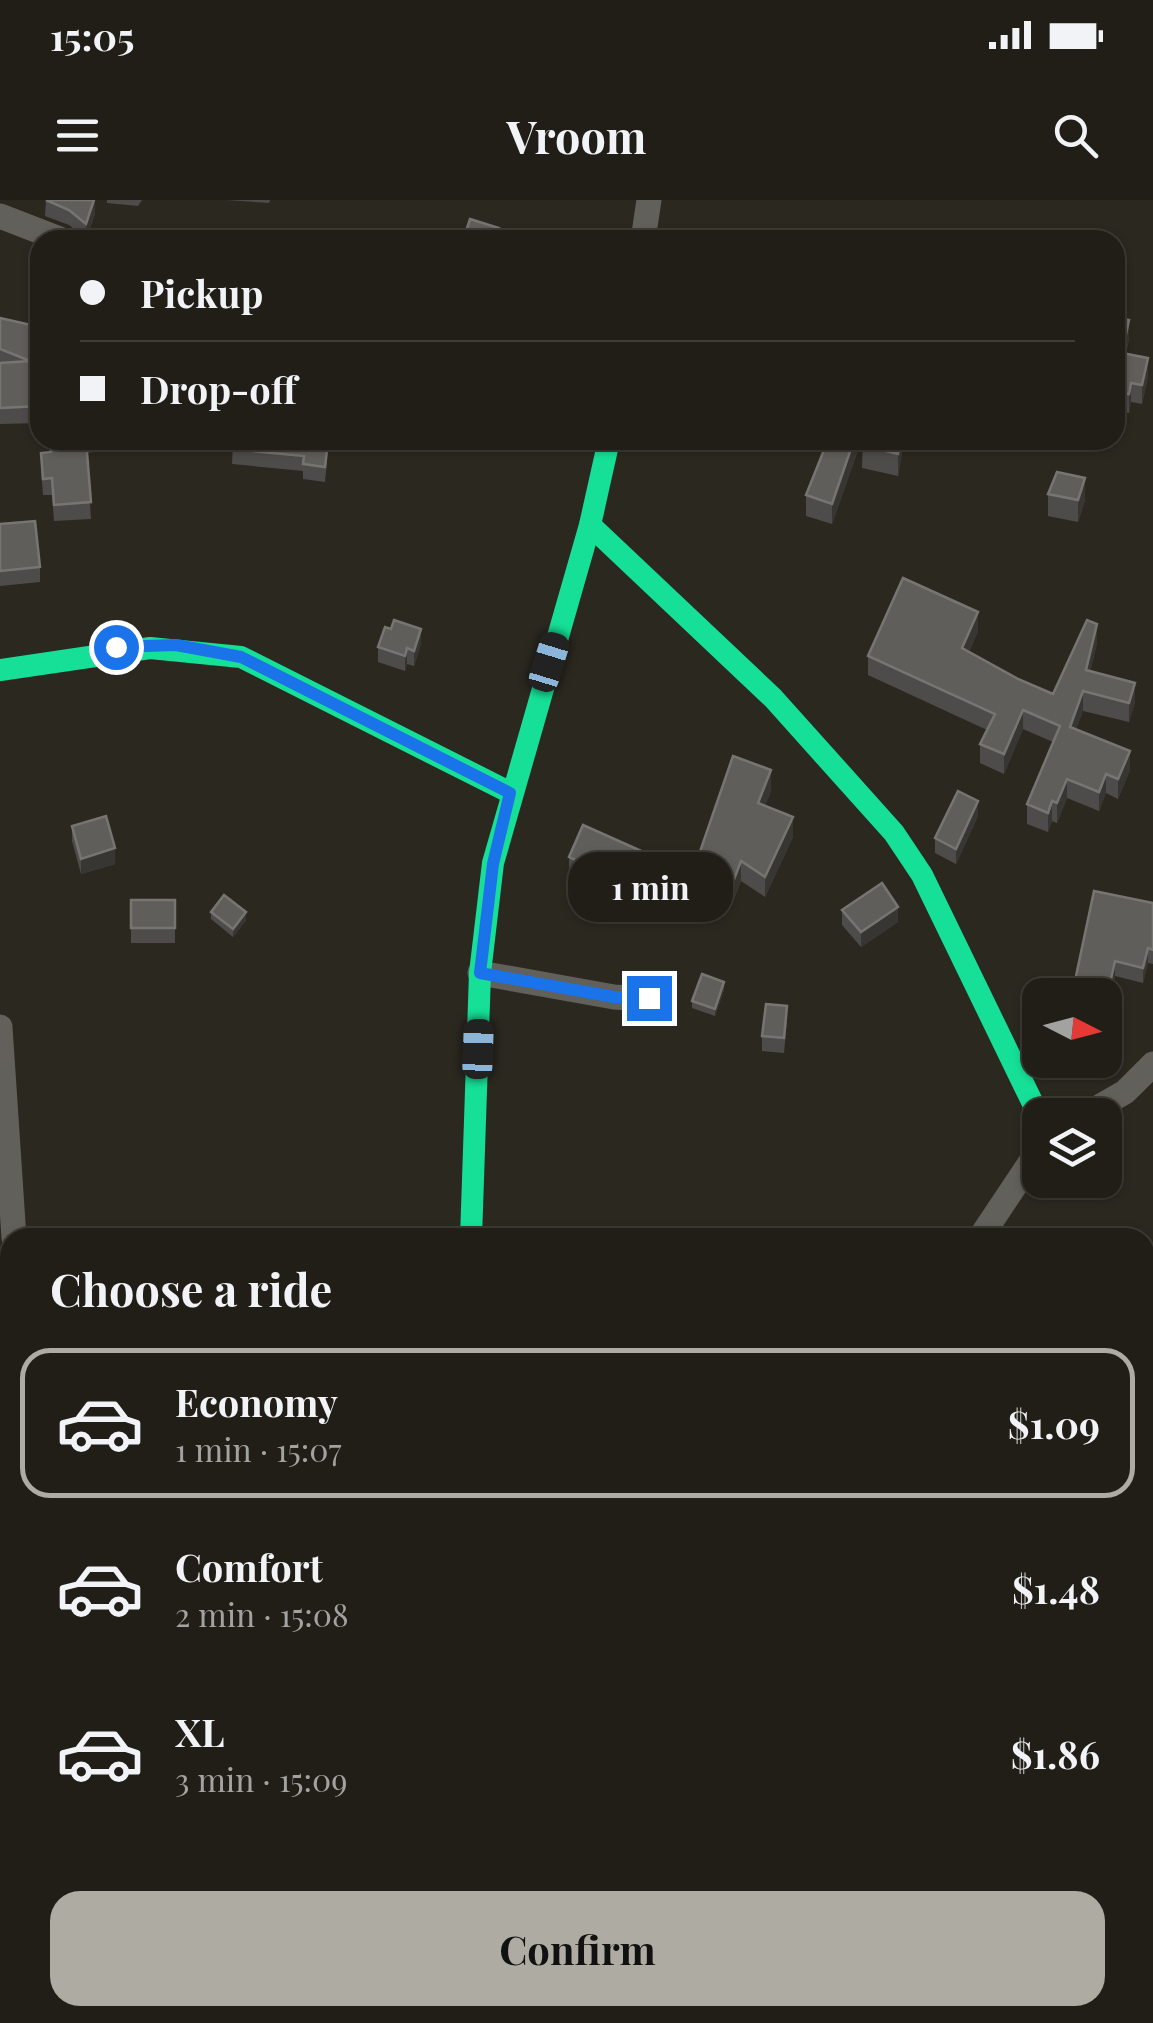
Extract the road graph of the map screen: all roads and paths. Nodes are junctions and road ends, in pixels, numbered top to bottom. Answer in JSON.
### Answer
{"nodes":[{"id":1,"x":649,"y":200,"type":"edge"},
{"id":2,"x":0,"y":216,"type":"edge"},
{"id":3,"x":36,"y":230,"type":"edge"},
{"id":4,"x":644,"y":230,"type":"edge"},
{"id":5,"x":607,"y":450,"type":"edge"},
{"id":6,"x":590,"y":525,"type":"junction"},
{"id":7,"x":0,"y":670,"type":"edge"},
{"id":8,"x":510,"y":793,"type":"junction"},
{"id":9,"x":480,"y":973,"type":"junction"},
{"id":10,"x":649,"y":998,"type":"dead end"},
{"id":11,"x":0,"y":1028,"type":"edge"},
{"id":12,"x":1153,"y":1064,"type":"edge"},
{"id":13,"x":1030,"y":1098,"type":"edge"},
{"id":14,"x":1115,"y":1098,"type":"edge"},
{"id":15,"x":1022,"y":1175,"type":"edge"},
{"id":16,"x":13,"y":1228,"type":"edge"},
{"id":17,"x":471,"y":1228,"type":"edge"},
{"id":18,"x":987,"y":1228,"type":"edge"}],
"edges":[{"from":1,"to":4,"type":"street"},
{"from":2,"to":3,"type":"street"},
{"from":5,"to":6,"type":"street"},
{"from":6,"to":8,"type":"street"},
{"from":6,"to":13,"type":"street"},
{"from":7,"to":8,"type":"street"},
{"from":8,"to":9,"type":"street"},
{"from":9,"to":10,"type":"street"},
{"from":9,"to":17,"type":"street"},
{"from":11,"to":16,"type":"street"},
{"from":12,"to":14,"type":"street"},
{"from":15,"to":18,"type":"street"}]}
